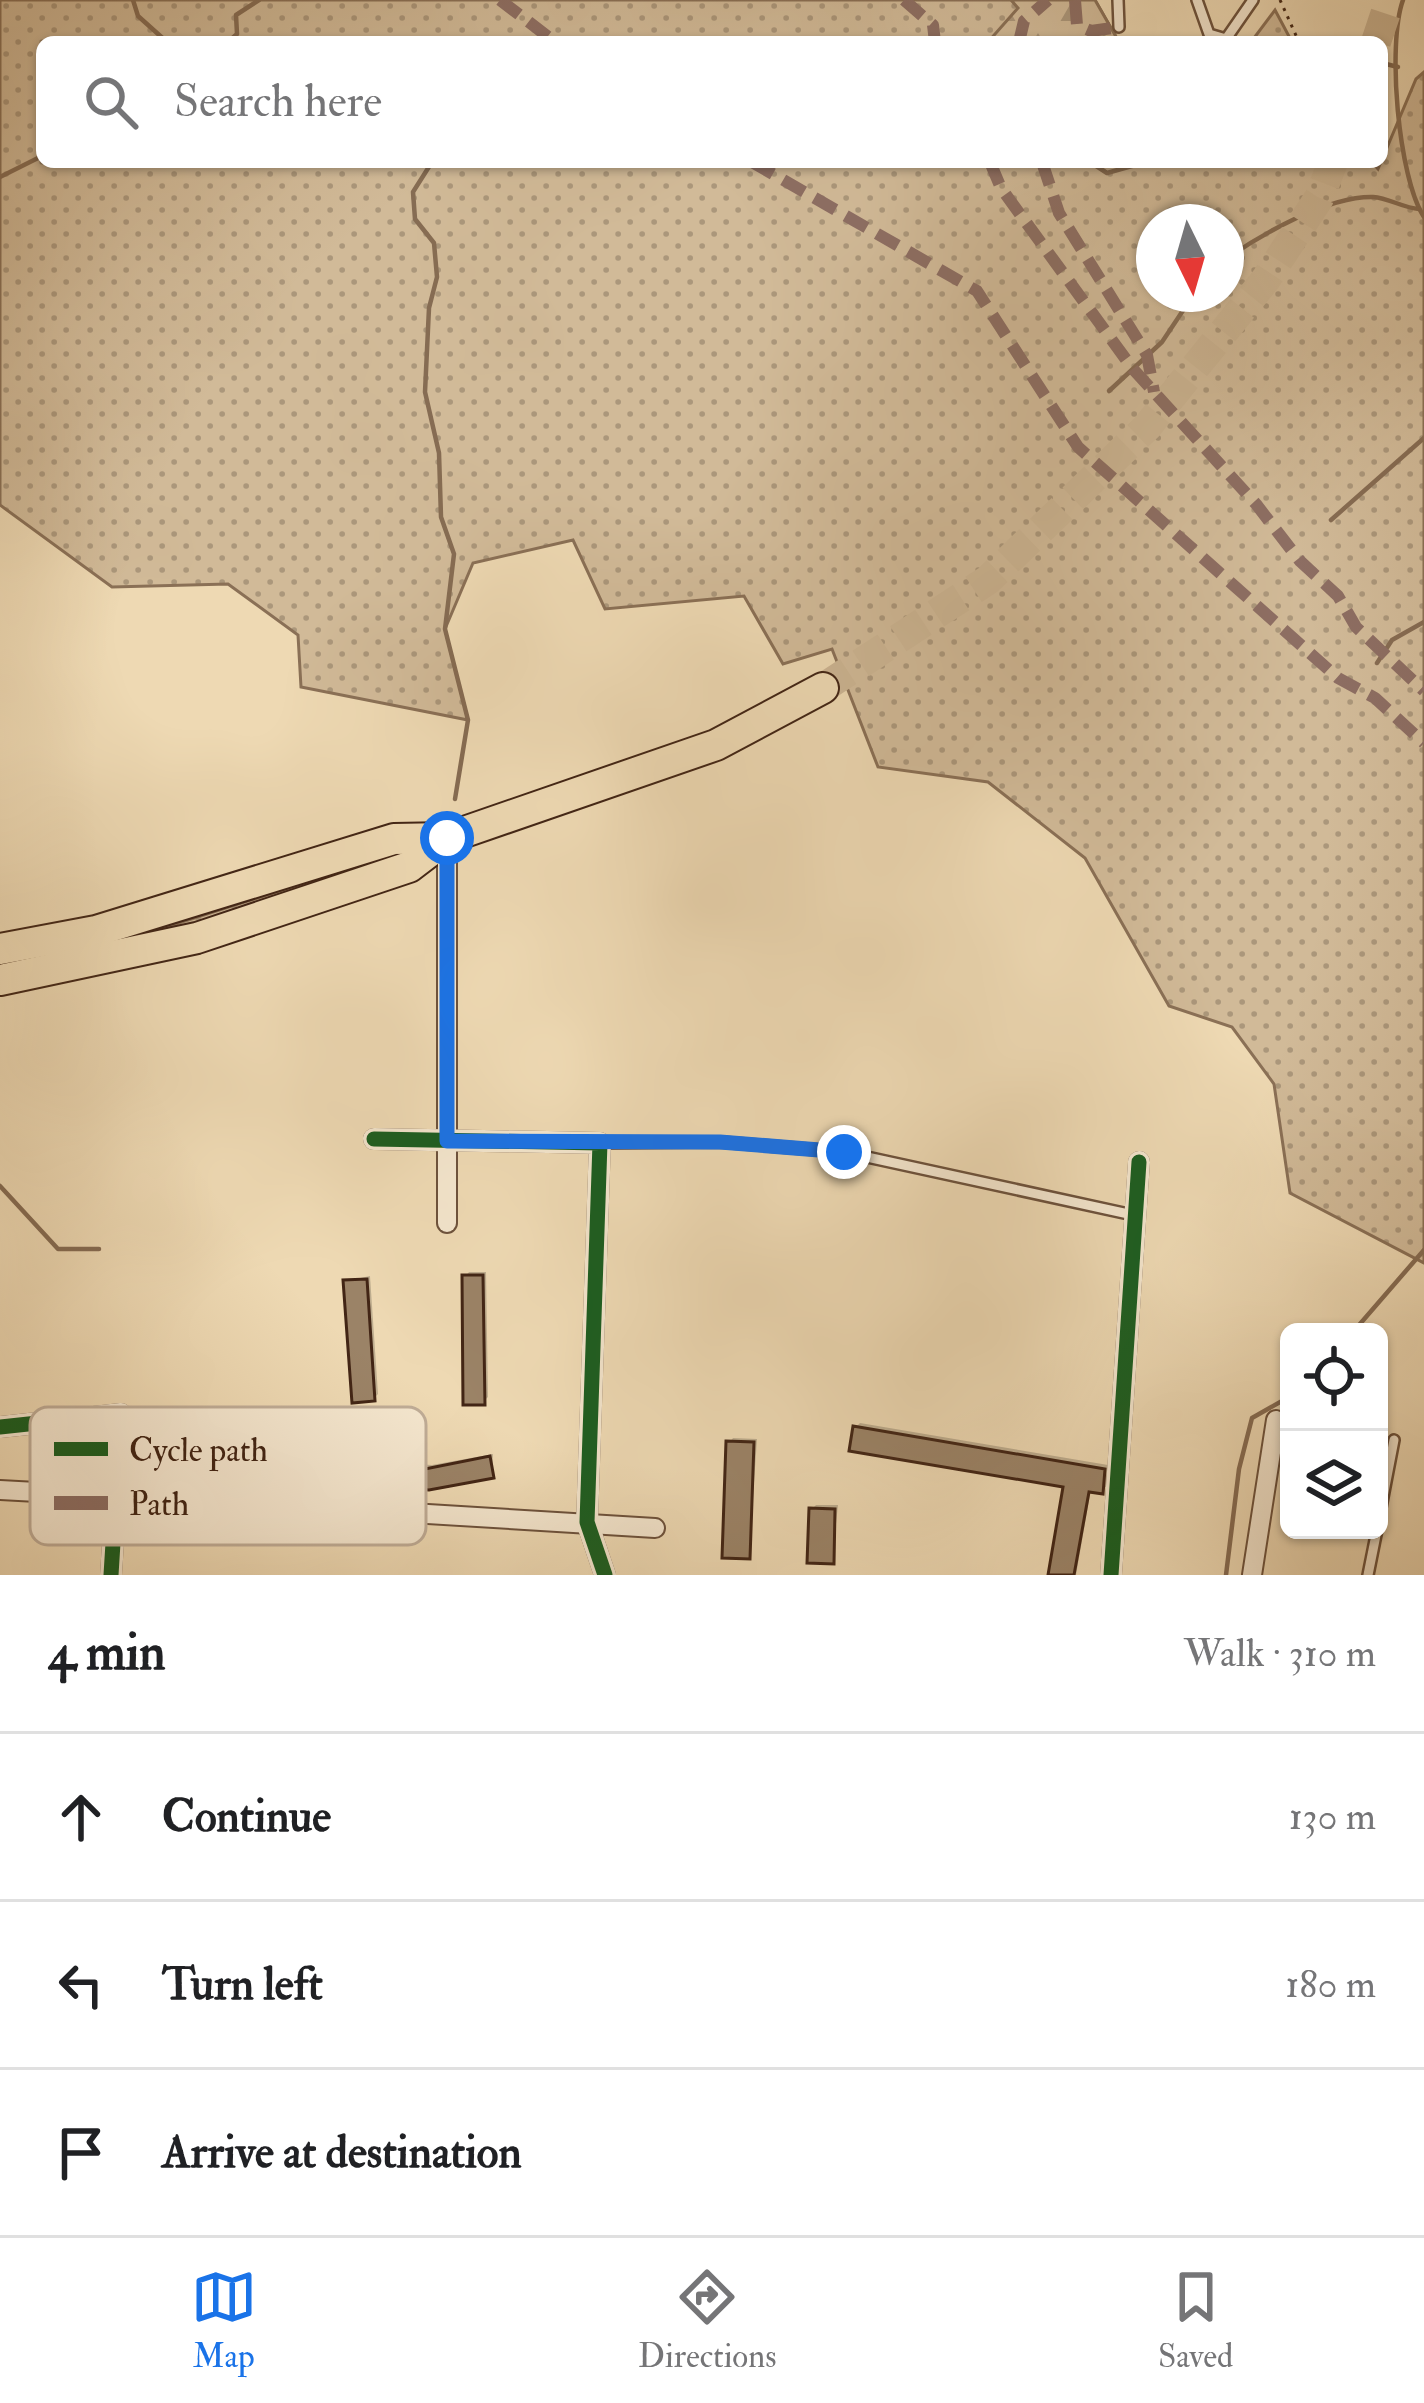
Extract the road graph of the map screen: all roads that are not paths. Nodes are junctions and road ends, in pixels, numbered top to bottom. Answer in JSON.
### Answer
{"nodes":[{"id":1,"x":1118,"y":0,"type":"edge"},
{"id":2,"x":1197,"y":0,"type":"edge"},
{"id":3,"x":1253,"y":0,"type":"edge"},
{"id":4,"x":1119,"y":27,"type":"dead end"},
{"id":5,"x":1216,"y":36,"type":"edge"},
{"id":6,"x":1228,"y":36,"type":"edge"},
{"id":7,"x":823,"y":688,"type":"tunnel mouth"},
{"id":8,"x":447,"y":838,"type":"junction"},
{"id":9,"x":0,"y":949,"type":"edge"},
{"id":10,"x":0,"y":980,"type":"edge"},
{"id":11,"x":374,"y":1139,"type":"dead end"},
{"id":12,"x":447,"y":1141,"type":"junction"},
{"id":13,"x":600,"y":1143,"type":"junction"},
{"id":14,"x":1139,"y":1162,"type":"dead end"},
{"id":15,"x":1133,"y":1215,"type":"junction"},
{"id":16,"x":447,"y":1223,"type":"dead end"},
{"id":17,"x":1276,"y":1420,"type":"dead end"},
{"id":18,"x":30,"y":1424,"type":"edge"},
{"id":19,"x":0,"y":1427,"type":"edge"},
{"id":20,"x":1394,"y":1440,"type":"dead end"},
{"id":21,"x":1388,"y":1471,"type":"edge"},
{"id":22,"x":0,"y":1490,"type":"edge"},
{"id":23,"x":30,"y":1492,"type":"edge"},
{"id":24,"x":426,"y":1513,"type":"edge"},
{"id":25,"x":587,"y":1522,"type":"junction"},
{"id":26,"x":655,"y":1528,"type":"dead end"},
{"id":27,"x":1375,"y":1539,"type":"edge"},
{"id":28,"x":113,"y":1545,"type":"edge"},
{"id":29,"x":111,"y":1575,"type":"edge"},
{"id":30,"x":604,"y":1575,"type":"edge"},
{"id":31,"x":1112,"y":1575,"type":"edge"},
{"id":32,"x":1252,"y":1575,"type":"edge"},
{"id":33,"x":1368,"y":1575,"type":"edge"}],
"edges":[{"from":1,"to":4,"type":"lane"},
{"from":2,"to":5,"type":"lane"},
{"from":3,"to":6,"type":"lane"},
{"from":7,"to":8,"type":"main road"},
{"from":8,"to":9,"type":"main road"},
{"from":8,"to":10,"type":"main road"},
{"from":8,"to":12,"type":"street"},
{"from":11,"to":12,"type":"street"},
{"from":12,"to":13,"type":"street"},
{"from":12,"to":16,"type":"street"},
{"from":13,"to":15,"type":"lane"},
{"from":13,"to":25,"type":"street"},
{"from":14,"to":15,"type":"street"},
{"from":15,"to":31,"type":"street"},
{"from":17,"to":32,"type":"street"},
{"from":18,"to":19,"type":"street"},
{"from":20,"to":21,"type":"lane"},
{"from":22,"to":23,"type":"street"},
{"from":24,"to":25,"type":"street"},
{"from":25,"to":26,"type":"street"},
{"from":25,"to":30,"type":"street"},
{"from":27,"to":33,"type":"lane"},
{"from":28,"to":29,"type":"street"}]}
